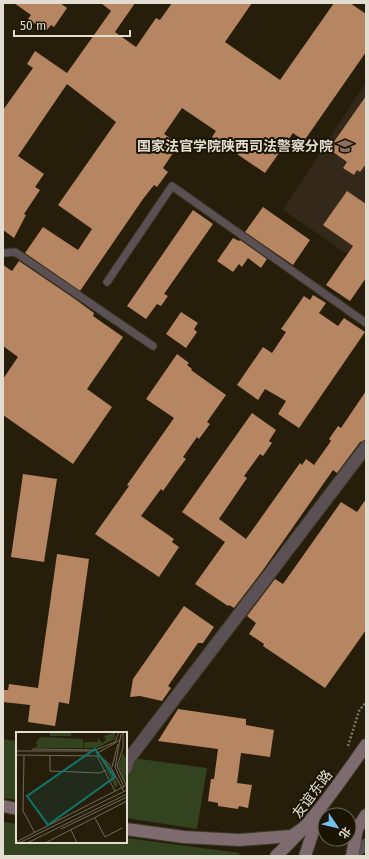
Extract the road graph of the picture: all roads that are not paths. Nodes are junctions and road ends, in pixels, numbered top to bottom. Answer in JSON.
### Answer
{"nodes":[{"id":1,"x":3,"y":253,"type":"edge"},
{"id":2,"x":107,"y":282,"type":"dead end"},
{"id":3,"x":366,"y":323,"type":"edge"},
{"id":4,"x":153,"y":346,"type":"dead end"},
{"id":5,"x":366,"y":447,"type":"edge"},
{"id":6,"x":366,"y":745,"type":"edge"},
{"id":7,"x":127,"y":764,"type":"edge"},
{"id":8,"x":3,"y":806,"type":"edge"},
{"id":9,"x":323,"y":807,"type":"edge"},
{"id":10,"x":16,"y":809,"type":"edge"},
{"id":11,"x":317,"y":814,"type":"edge"},
{"id":12,"x":366,"y":815,"type":"edge"},
{"id":13,"x":317,"y":820,"type":"edge"},
{"id":14,"x":306,"y":826,"type":"junction"},
{"id":15,"x":127,"y":829,"type":"edge"},
{"id":16,"x":366,"y":845,"type":"edge"},
{"id":17,"x":353,"y":854,"type":"edge"},
{"id":18,"x":276,"y":856,"type":"edge"},
{"id":19,"x":305,"y":856,"type":"edge"}],
"edges":[{"from":1,"to":4,"type":"lane"},
{"from":2,"to":3,"type":"lane"},
{"from":5,"to":7,"type":"street"},
{"from":6,"to":9,"type":"main road","name":"友谊东路"},
{"from":8,"to":10,"type":"main road"},
{"from":11,"to":14,"type":"main road","name":"友谊东路"},
{"from":12,"to":17,"type":"main road"},
{"from":13,"to":19,"type":"main road"},
{"from":14,"to":15,"type":"main road"},
{"from":14,"to":18,"type":"main road","name":"友谊东路"},
{"from":16,"to":17,"type":"street"}]}
